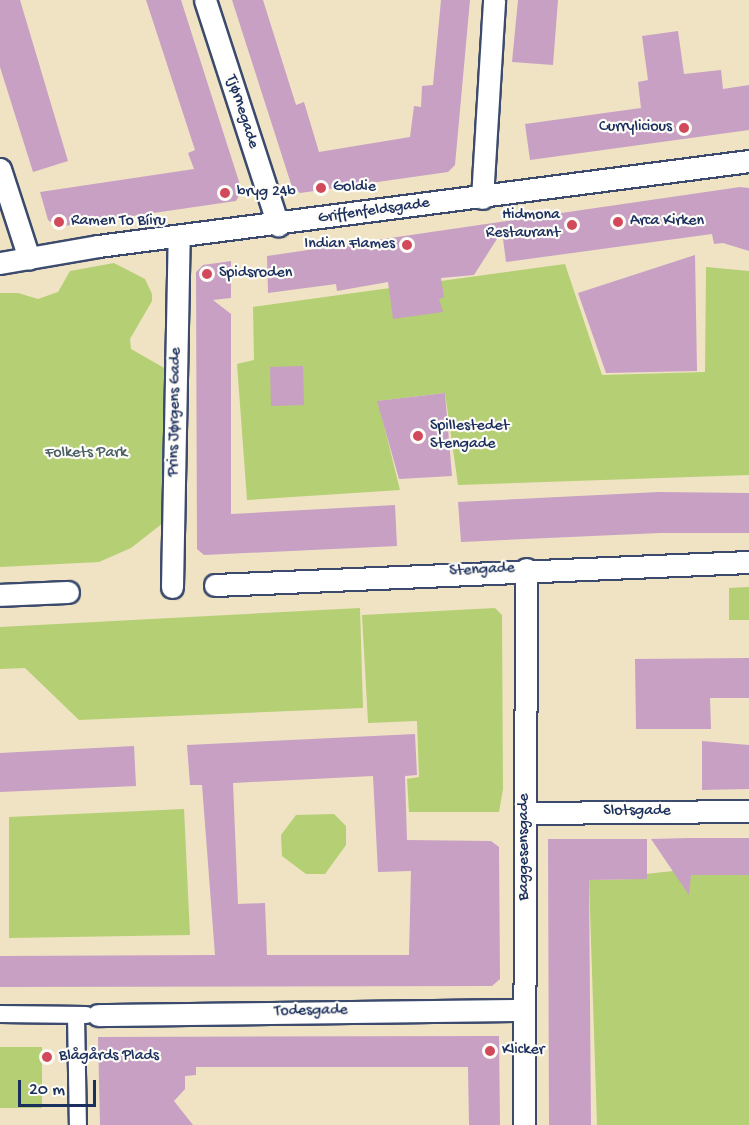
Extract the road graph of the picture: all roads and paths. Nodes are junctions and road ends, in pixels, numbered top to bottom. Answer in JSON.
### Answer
{"nodes":[{"id":1,"x":205,"y":0,"type":"edge"},
{"id":2,"x":494,"y":0,"type":"edge"},
{"id":3,"x":749,"y":161,"type":"edge"},
{"id":4,"x":0,"y":169,"type":"edge"},
{"id":5,"x":482,"y":198,"type":"junction"},
{"id":6,"x":278,"y":225,"type":"junction"},
{"id":7,"x":179,"y":236,"type":"junction"},
{"id":8,"x":29,"y":258,"type":"junction"},
{"id":9,"x":0,"y":263,"type":"edge"},
{"id":10,"x":749,"y":562,"type":"edge"},
{"id":11,"x":526,"y":569,"type":"junction"},
{"id":12,"x":215,"y":585,"type":"dead end"},
{"id":13,"x":171,"y":587,"type":"dead end"},
{"id":14,"x":68,"y":592,"type":"dead end"},
{"id":15,"x":0,"y":595,"type":"edge"},
{"id":16,"x":749,"y":811,"type":"edge"},
{"id":17,"x":526,"y":813,"type":"junction"},
{"id":18,"x":524,"y":1010,"type":"junction"},
{"id":19,"x":0,"y":1014,"type":"edge"},
{"id":20,"x":76,"y":1015,"type":"junction"},
{"id":21,"x":98,"y":1015,"type":"joint"},
{"id":22,"x":78,"y":1125,"type":"edge"},
{"id":23,"x":524,"y":1125,"type":"edge"}],
"edges":[{"from":1,"to":6,"type":"street","name":"Tjørnegade"},
{"from":2,"to":5,"type":"street"},
{"from":3,"to":5,"type":"street","name":"Griffenfeldsgade"},
{"from":4,"to":8,"type":"street"},
{"from":5,"to":6,"type":"street","name":"Griffenfeldsgade"},
{"from":6,"to":7,"type":"street","name":"Griffenfeldsgade"},
{"from":7,"to":8,"type":"street","name":"Griffenfeldsgade"},
{"from":7,"to":13,"type":"street","name":"Prins Jørgens Gade"},
{"from":8,"to":9,"type":"street","name":"Griffenfeldsgade"},
{"from":10,"to":11,"type":"street","name":"Stengade"},
{"from":11,"to":12,"type":"street","name":"Stengade"},
{"from":11,"to":17,"type":"street","name":"Baggesensgade"},
{"from":14,"to":15,"type":"street"},
{"from":16,"to":17,"type":"street","name":"Slotsgade"},
{"from":17,"to":18,"type":"street","name":"Baggesensgade"},
{"from":18,"to":21,"type":"street","name":"Todesgade"},
{"from":18,"to":23,"type":"street","name":"Baggesensgade"},
{"from":19,"to":20,"type":"street"},
{"from":20,"to":21,"type":"street"},
{"from":20,"to":22,"type":"street"}]}
